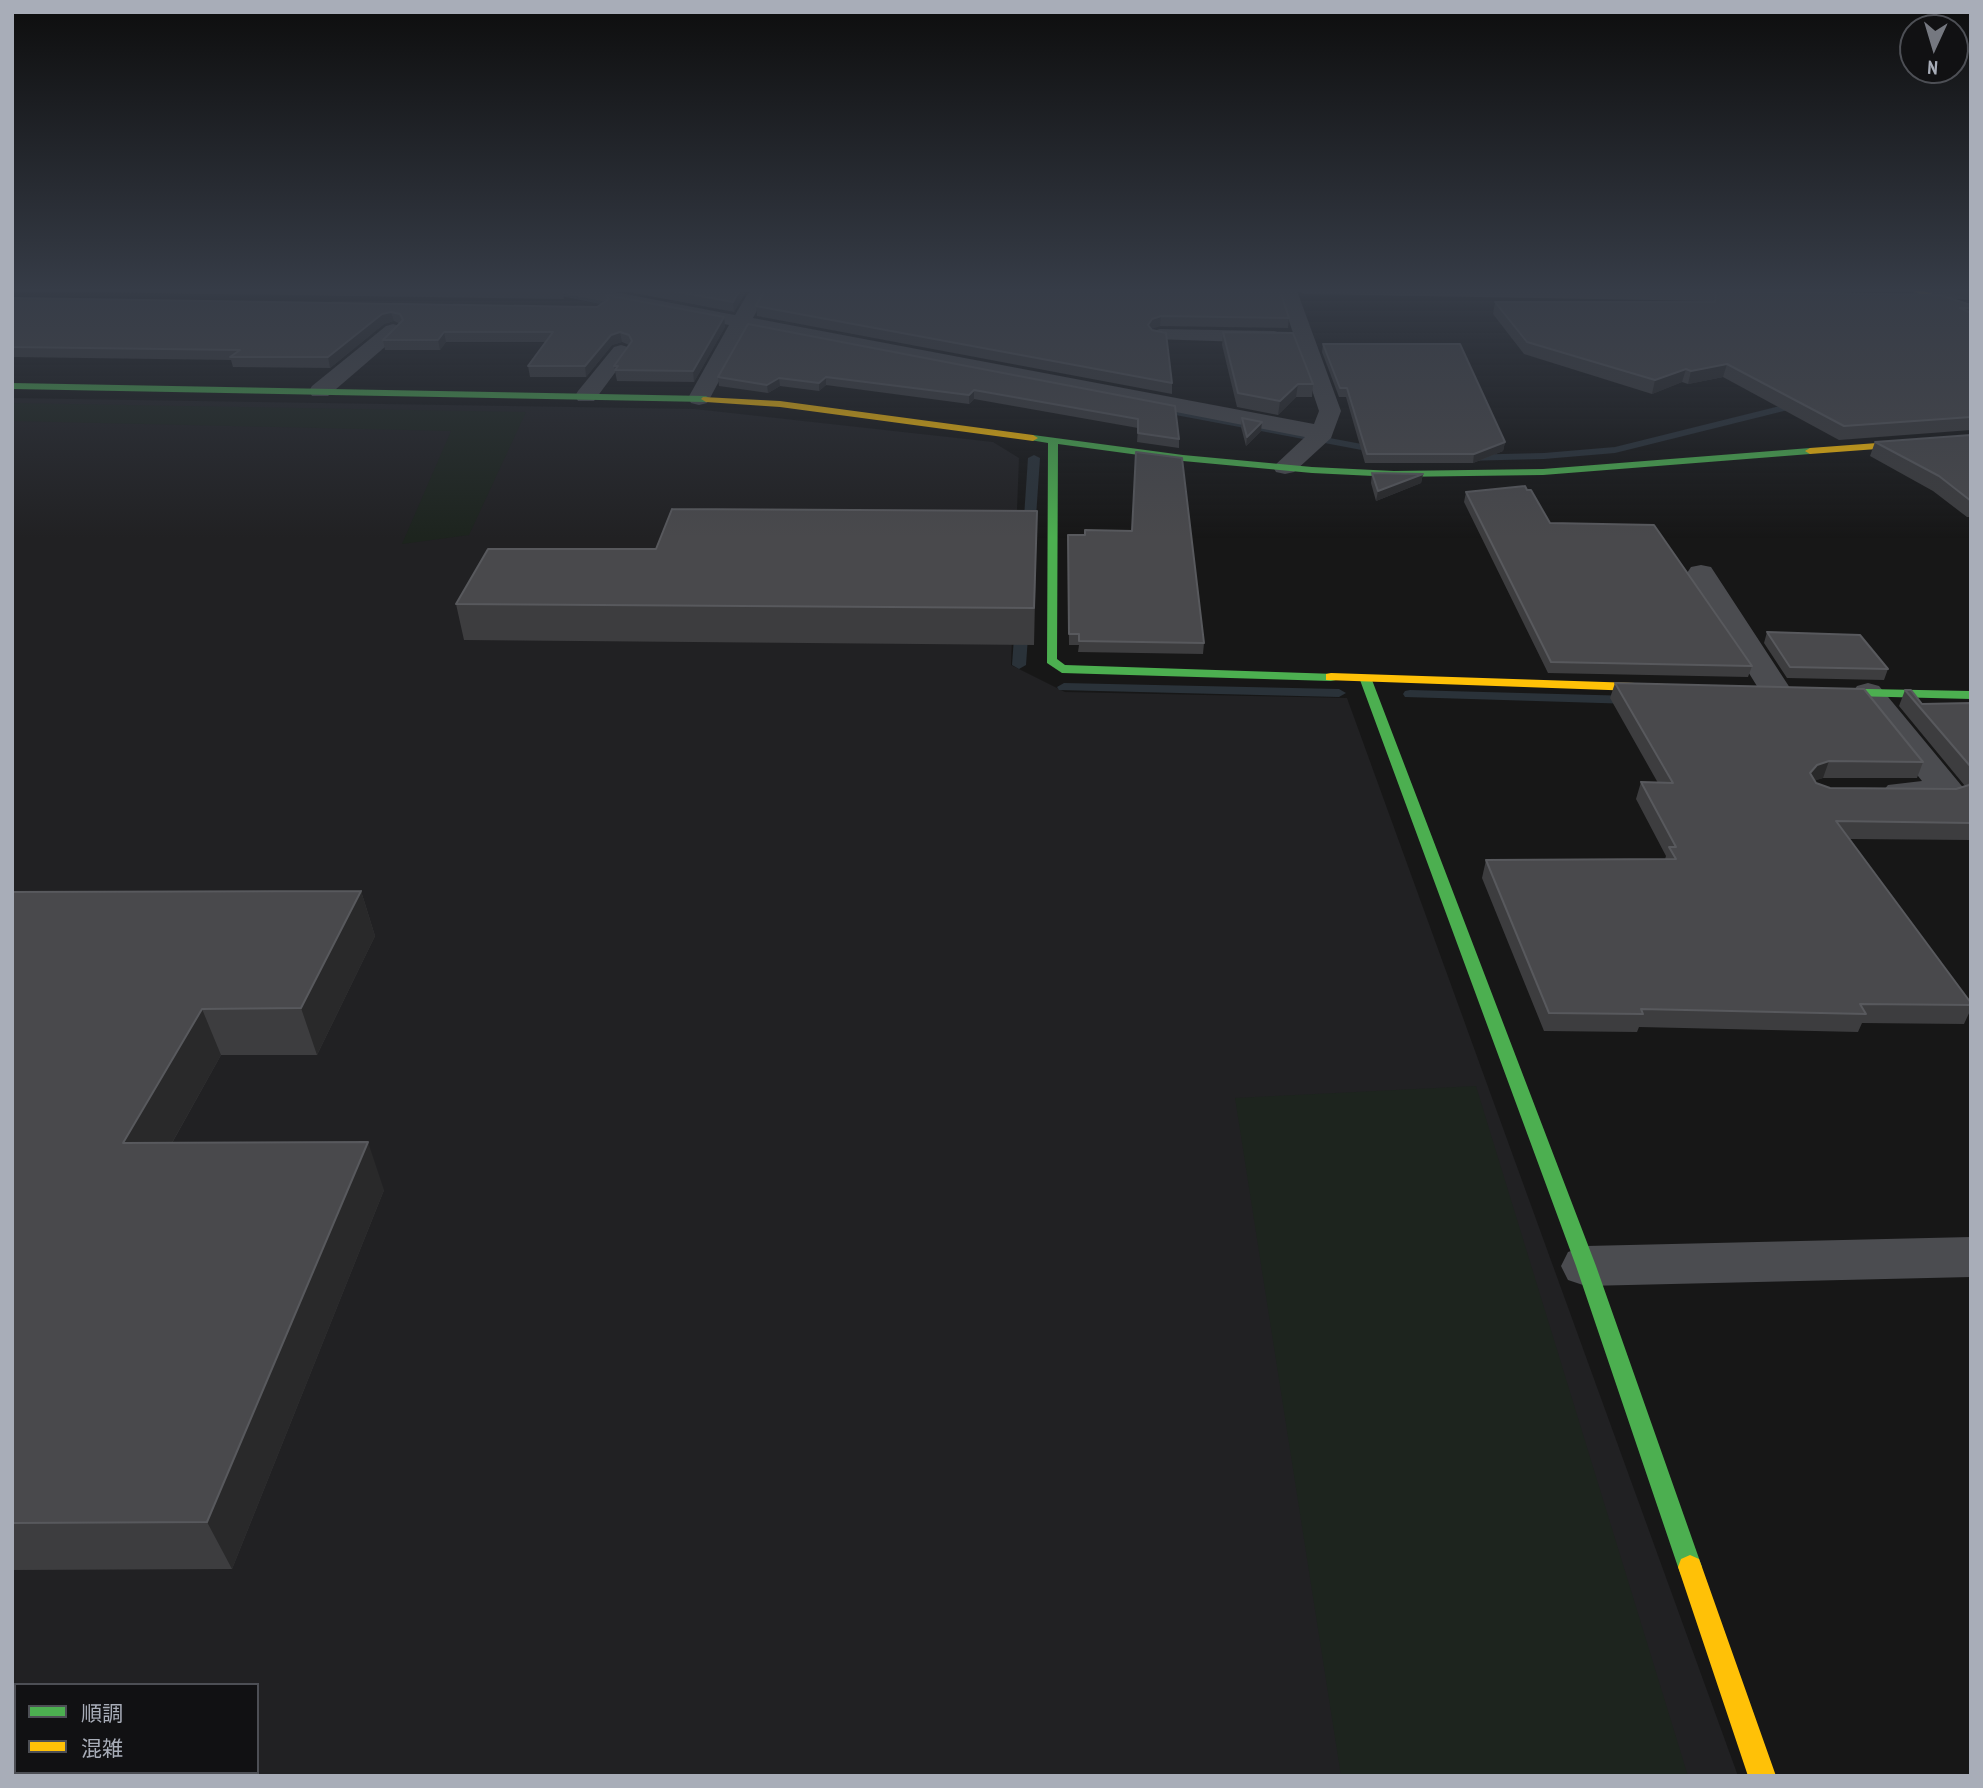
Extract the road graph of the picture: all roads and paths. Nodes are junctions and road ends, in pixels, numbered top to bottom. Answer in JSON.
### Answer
{"nodes":[{"id":1,"x":343,"y":371,"type":"edge"},
{"id":2,"x":605,"y":371,"type":"edge"},
{"id":3,"x":714,"y":371,"type":"edge"},
{"id":4,"x":970,"y":371,"type":"edge"},
{"id":5,"x":1316,"y":371,"type":"edge"},
{"id":6,"x":12,"y":386,"type":"edge"},
{"id":7,"x":320,"y":391,"type":"junction"},
{"id":8,"x":586,"y":396,"type":"junction"},
{"id":9,"x":699,"y":398,"type":"junction"},
{"id":10,"x":1319,"y":437,"type":"junction"},
{"id":11,"x":1971,"y":439,"type":"edge"},
{"id":12,"x":1053,"y":440,"type":"junction"},
{"id":13,"x":1285,"y":467,"type":"junction"},
{"id":14,"x":1701,"y":573,"type":"dead end"},
{"id":15,"x":1366,"y":680,"type":"junction"},
{"id":16,"x":1681,"y":688,"type":"edge"},
{"id":17,"x":1783,"y":691,"type":"joint"},
{"id":18,"x":1868,"y":693,"type":"junction"},
{"id":19,"x":1971,"y":695,"type":"edge"},
{"id":20,"x":1865,"y":792,"type":"edge"},
{"id":21,"x":1971,"y":1257,"type":"edge"},
{"id":22,"x":1586,"y":1266,"type":"junction"},
{"id":23,"x":1762,"y":1776,"type":"edge"}],
"edges":[{"from":1,"to":7,"type":"street"},
{"from":2,"to":8,"type":"street"},
{"from":3,"to":9,"type":"street"},
{"from":4,"to":10,"type":"street"},
{"from":5,"to":10,"type":"street"},
{"from":6,"to":7,"type":"street"},
{"from":7,"to":8,"type":"street"},
{"from":8,"to":9,"type":"street"},
{"from":9,"to":12,"type":"street"},
{"from":10,"to":13,"type":"street"},
{"from":11,"to":13,"type":"street"},
{"from":12,"to":13,"type":"street"},
{"from":12,"to":15,"type":"street"},
{"from":14,"to":17,"type":"street"},
{"from":15,"to":16,"type":"street"},
{"from":15,"to":22,"type":"street"},
{"from":17,"to":18,"type":"street"},
{"from":18,"to":19,"type":"street"},
{"from":18,"to":20,"type":"street"},
{"from":21,"to":22,"type":"street"},
{"from":22,"to":23,"type":"street"}]}
